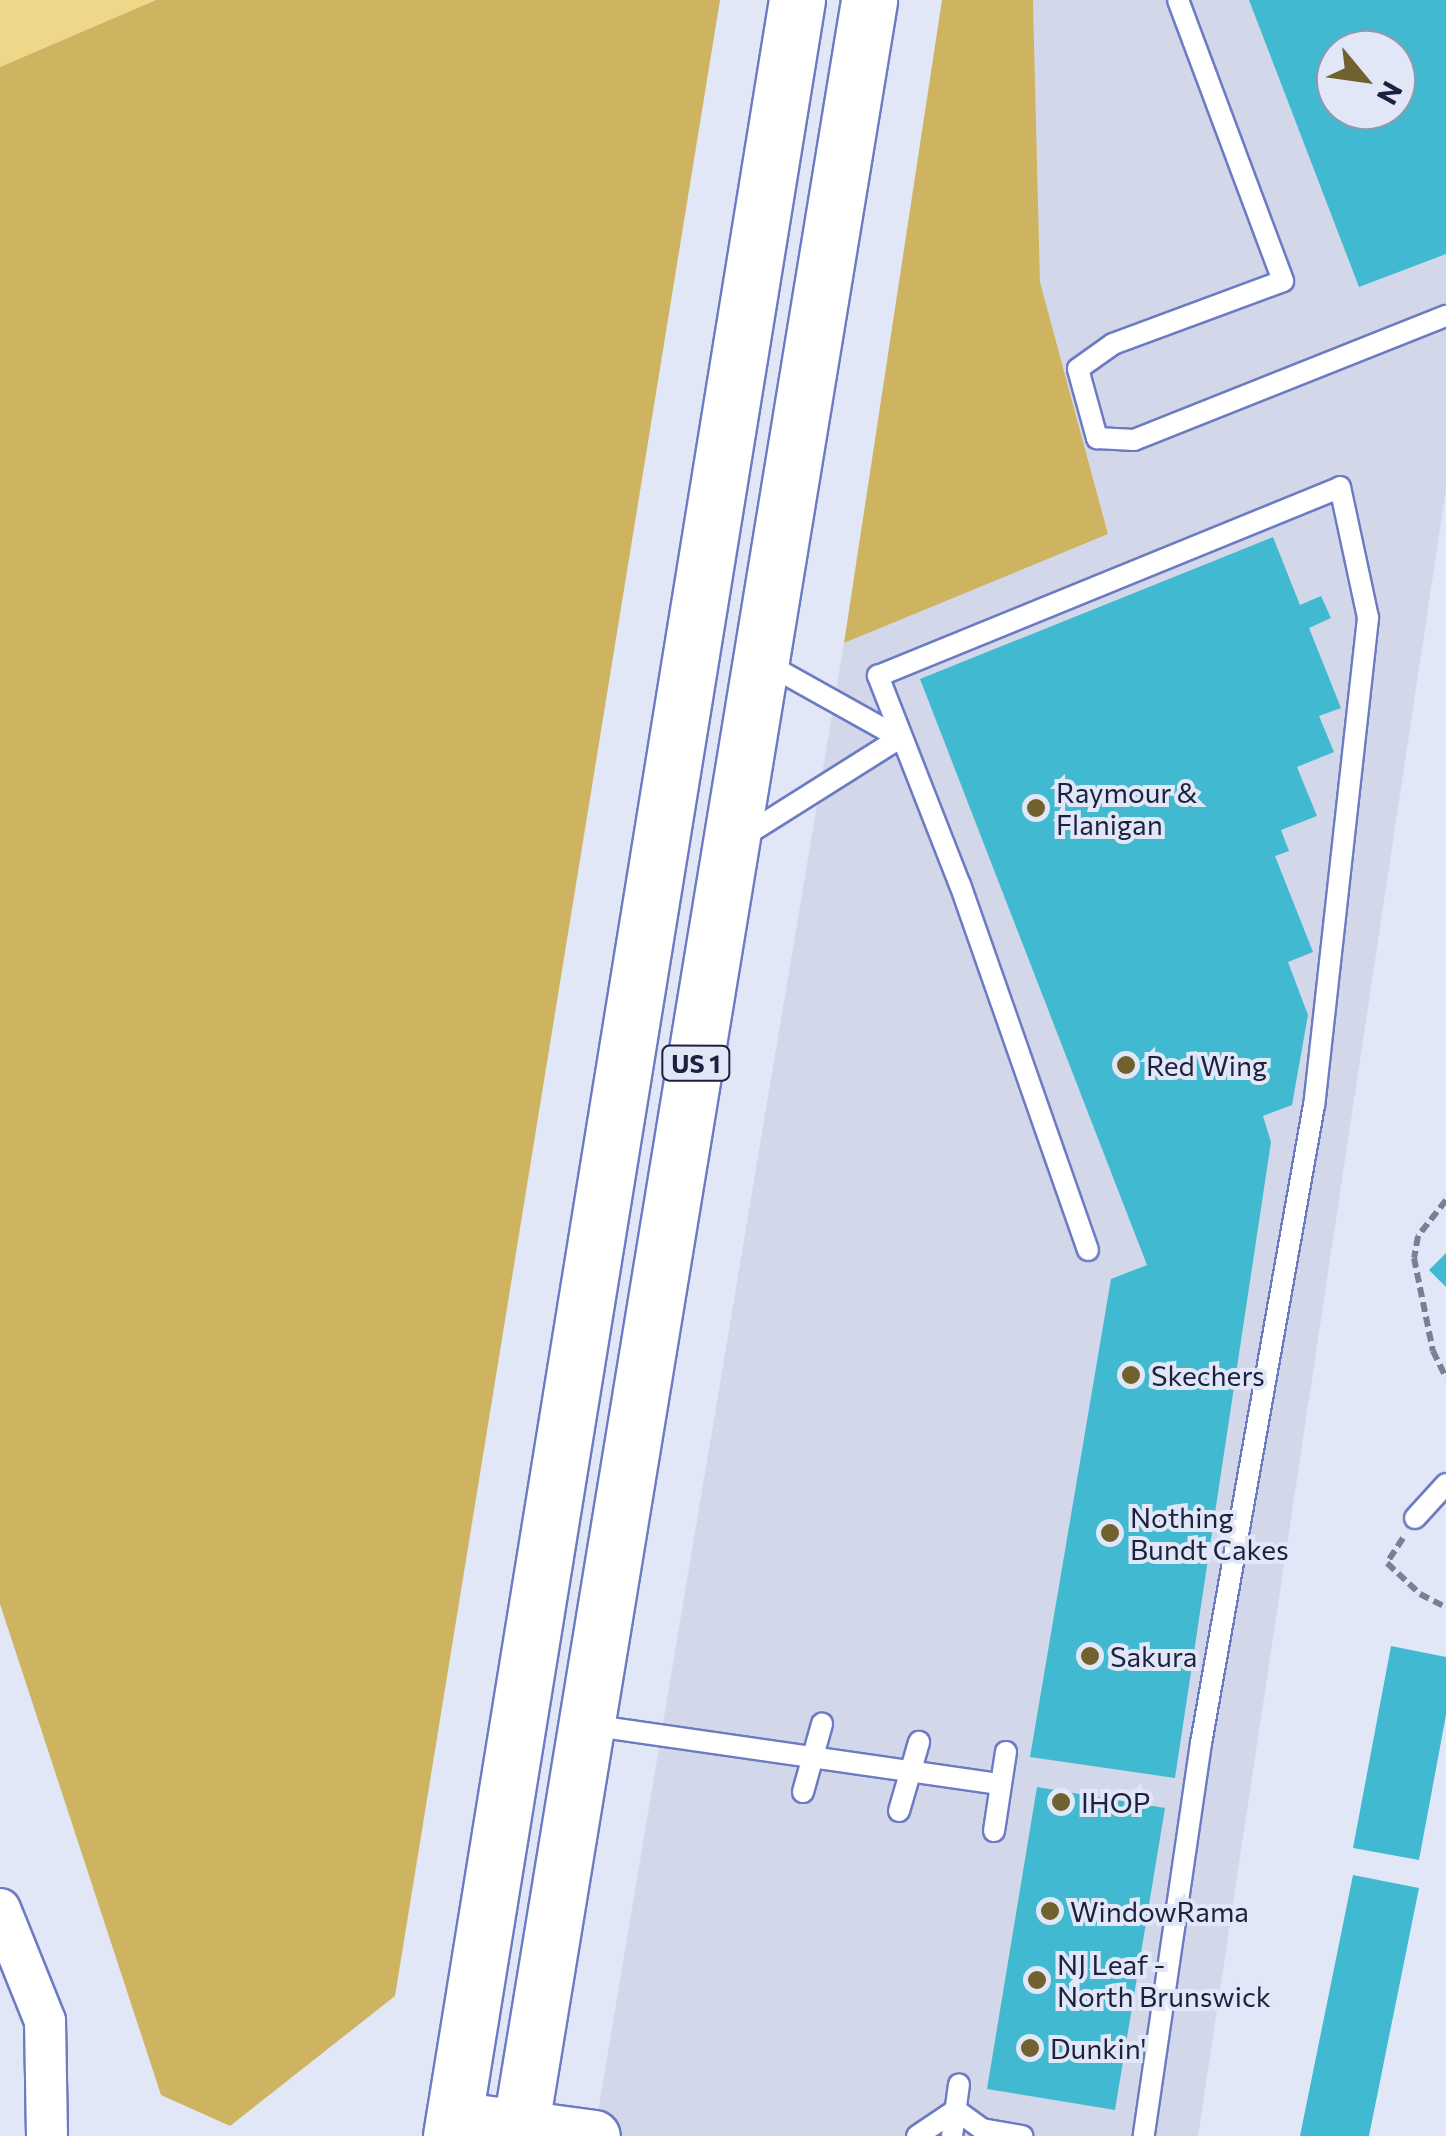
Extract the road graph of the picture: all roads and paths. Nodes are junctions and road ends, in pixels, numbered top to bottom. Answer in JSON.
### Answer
{"nodes":[{"id":1,"x":798,"y":0,"type":"edge"},
{"id":2,"x":869,"y":0,"type":"edge"},
{"id":3,"x":1178,"y":0,"type":"edge"},
{"id":4,"x":1446,"y":316,"type":"edge"},
{"id":5,"x":761,"y":661,"type":"junction"},
{"id":6,"x":900,"y":738,"type":"junction"},
{"id":7,"x":732,"y":844,"type":"junction"},
{"id":8,"x":1446,"y":1200,"type":"edge"},
{"id":9,"x":1088,"y":1250,"type":"dead end"},
{"id":10,"x":1446,"y":1378,"type":"edge"},
{"id":11,"x":1446,"y":1484,"type":"edge"},
{"id":12,"x":1415,"y":1518,"type":"joint"},
{"id":13,"x":1446,"y":1607,"type":"edge"},
{"id":14,"x":822,"y":1724,"type":"dead end"},
{"id":15,"x":587,"y":1725,"type":"junction"},
{"id":16,"x":919,"y":1742,"type":"dead end"},
{"id":17,"x":1006,"y":1752,"type":"dead end"},
{"id":18,"x":816,"y":1758,"type":"junction"},
{"id":19,"x":912,"y":1772,"type":"junction"},
{"id":20,"x":1000,"y":1784,"type":"junction"},
{"id":21,"x":804,"y":1792,"type":"dead end"},
{"id":22,"x":899,"y":1811,"type":"dead end"},
{"id":23,"x":994,"y":1830,"type":"dead end"},
{"id":24,"x":0,"y":1909,"type":"edge"},
{"id":25,"x":959,"y":2084,"type":"dead end"},
{"id":26,"x":956,"y":2110,"type":"junction"},
{"id":27,"x":452,"y":2126,"type":"edge"},
{"id":28,"x":520,"y":2131,"type":"edge"},
{"id":29,"x":41,"y":2135,"type":"edge"},
{"id":30,"x":595,"y":2136,"type":"edge"},
{"id":31,"x":917,"y":2136,"type":"edge"},
{"id":32,"x":952,"y":2136,"type":"edge"},
{"id":33,"x":1022,"y":2136,"type":"edge"},
{"id":34,"x":1144,"y":2136,"type":"edge"}],
"edges":[{"from":1,"to":27,"type":"highway","number":"US 1"},
{"from":2,"to":5,"type":"highway","number":"US 1"},
{"from":3,"to":4,"type":"lane"},
{"from":5,"to":6,"type":"lane"},
{"from":5,"to":7,"type":"highway","number":"US 1"},
{"from":6,"to":7,"type":"lane"},
{"from":6,"to":9,"type":"lane"},
{"from":6,"to":34,"type":"lane"},
{"from":7,"to":15,"type":"highway","number":"US 1"},
{"from":8,"to":10,"type":"path"},
{"from":11,"to":12,"type":"lane"},
{"from":12,"to":13,"type":"path"},
{"from":14,"to":18,"type":"lane"},
{"from":15,"to":18,"type":"lane"},
{"from":15,"to":28,"type":"highway","number":"US 1"},
{"from":16,"to":19,"type":"lane"},
{"from":17,"to":20,"type":"lane"},
{"from":18,"to":19,"type":"lane"},
{"from":18,"to":21,"type":"lane"},
{"from":19,"to":20,"type":"lane"},
{"from":19,"to":22,"type":"lane"},
{"from":20,"to":23,"type":"lane"},
{"from":24,"to":29,"type":"street"},
{"from":25,"to":26,"type":"lane"},
{"from":26,"to":31,"type":"lane"},
{"from":26,"to":32,"type":"lane"},
{"from":26,"to":33,"type":"lane"},
{"from":27,"to":28,"type":"street"},
{"from":28,"to":30,"type":"street"}]}
